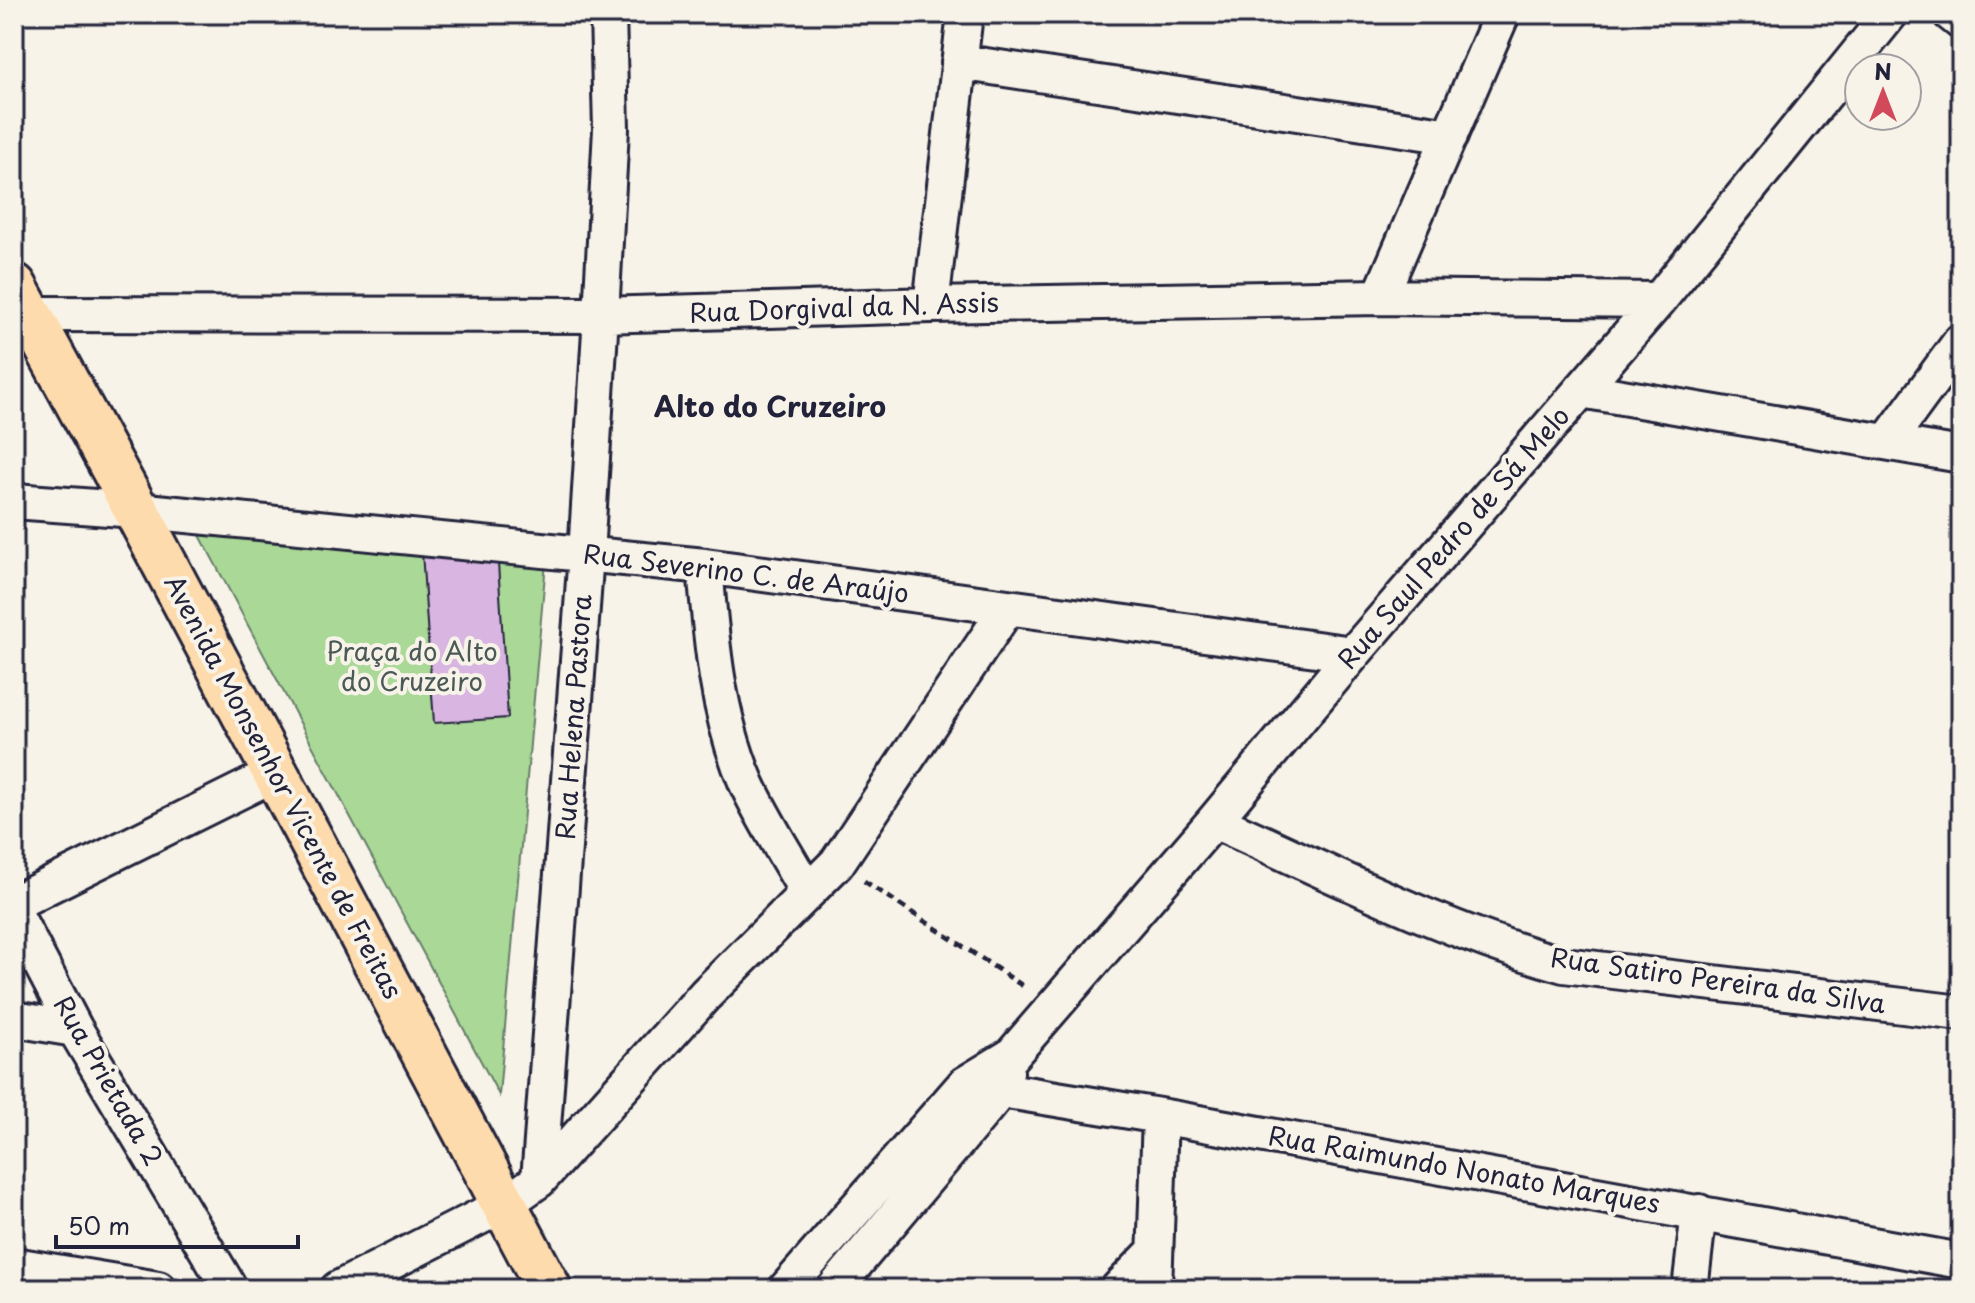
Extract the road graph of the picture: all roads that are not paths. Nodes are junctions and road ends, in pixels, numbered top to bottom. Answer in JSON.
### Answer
{"nodes":[{"id":1,"x":608,"y":14,"type":"edge"},
{"id":2,"x":965,"y":14,"type":"edge"},
{"id":3,"x":1502,"y":14,"type":"edge"},
{"id":4,"x":1890,"y":14,"type":"edge"},
{"id":5,"x":1951,"y":14,"type":"edge"},
{"id":6,"x":1961,"y":22,"type":"edge"},
{"id":7,"x":959,"y":62,"type":"junction"},
{"id":8,"x":1450,"y":136,"type":"junction"},
{"id":9,"x":1380,"y":297,"type":"junction"},
{"id":10,"x":22,"y":300,"type":"edge"},
{"id":11,"x":1659,"y":300,"type":"junction"},
{"id":12,"x":931,"y":305,"type":"junction"},
{"id":13,"x":601,"y":315,"type":"junction"},
{"id":14,"x":1961,"y":341,"type":"edge"},
{"id":15,"x":1581,"y":390,"type":"junction"},
{"id":16,"x":1887,"y":442,"type":"junction"},
{"id":17,"x":1961,"y":455,"type":"edge"},
{"id":18,"x":14,"y":501,"type":"edge"},
{"id":19,"x":136,"y":510,"type":"junction"},
{"id":20,"x":586,"y":554,"type":"junction"},
{"id":21,"x":705,"y":566,"type":"junction"},
{"id":22,"x":1008,"y":607,"type":"junction"},
{"id":23,"x":1353,"y":654,"type":"junction"},
{"id":24,"x":276,"y":773,"type":"junction"},
{"id":25,"x":1214,"y":821,"type":"junction"},
{"id":26,"x":807,"y":892,"type":"junction"},
{"id":27,"x":14,"y":903,"type":"edge"},
{"id":28,"x":14,"y":912,"type":"edge"},
{"id":29,"x":1961,"y":1013,"type":"edge"},
{"id":30,"x":14,"y":1019,"type":"edge"},
{"id":31,"x":75,"y":1029,"type":"junction"},
{"id":32,"x":1011,"y":1056,"type":"junction"},
{"id":33,"x":965,"y":1084,"type":"junction"},
{"id":34,"x":1001,"y":1090,"type":"junction"},
{"id":35,"x":1160,"y":1116,"type":"junction"},
{"id":36,"x":522,"y":1192,"type":"junction"},
{"id":37,"x":1699,"y":1212,"type":"junction"},
{"id":38,"x":1154,"y":1252,"type":"junction"},
{"id":39,"x":1961,"y":1261,"type":"edge"},
{"id":40,"x":14,"y":1265,"type":"edge"},
{"id":41,"x":158,"y":1289,"type":"edge"},
{"id":42,"x":230,"y":1289,"type":"edge"},
{"id":43,"x":338,"y":1289,"type":"edge"},
{"id":44,"x":549,"y":1289,"type":"edge"},
{"id":45,"x":786,"y":1289,"type":"edge"},
{"id":46,"x":834,"y":1289,"type":"edge"},
{"id":47,"x":1118,"y":1289,"type":"edge"},
{"id":48,"x":1154,"y":1289,"type":"edge"},
{"id":49,"x":1690,"y":1289,"type":"edge"}],
"edges":[{"from":1,"to":13,"type":"street","name":"Rua Helena Pastora"},
{"from":2,"to":7,"type":"street"},
{"from":3,"to":8,"type":"street"},
{"from":4,"to":11,"type":"street","name":"Rua Saul Pedro de Sá Melo"},
{"from":5,"to":6,"type":"street"},
{"from":7,"to":8,"type":"street"},
{"from":7,"to":12,"type":"street"},
{"from":8,"to":9,"type":"street"},
{"from":9,"to":11,"type":"street","name":"Rua Dorgival da N. Assis"},
{"from":9,"to":12,"type":"street","name":"Rua Dorgival da N. Assis"},
{"from":10,"to":13,"type":"street","name":"Rua Dorgival da N. Assis"},
{"from":10,"to":19,"type":"main road","name":"Avenida Monsenhor Vicente de Freitas"},
{"from":11,"to":15,"type":"street","name":"Rua Saul Pedro de Sá Melo"},
{"from":12,"to":13,"type":"street","name":"Rua Dorgival da N. Assis"},
{"from":13,"to":20,"type":"street","name":"Rua Helena Pastora"},
{"from":14,"to":16,"type":"street"},
{"from":15,"to":16,"type":"street"},
{"from":15,"to":23,"type":"street","name":"Rua Saul Pedro de Sá Melo"},
{"from":16,"to":17,"type":"street"},
{"from":18,"to":19,"type":"street","name":"Rua Severino C. de Araújo"},
{"from":19,"to":20,"type":"street","name":"Rua Severino C. de Araújo"},
{"from":19,"to":24,"type":"main road","name":"Avenida Monsenhor Vicente de Freitas"},
{"from":20,"to":21,"type":"street","name":"Rua Severino C. de Araújo"},
{"from":20,"to":36,"type":"street","name":"Rua Helena Pastora"},
{"from":21,"to":22,"type":"street","name":"Rua Severino C. de Araújo"},
{"from":21,"to":26,"type":"street"},
{"from":22,"to":23,"type":"street","name":"Rua Severino C. de Araújo"},
{"from":22,"to":26,"type":"street"},
{"from":23,"to":25,"type":"street","name":"Rua Saul Pedro de Sá Melo"},
{"from":24,"to":27,"type":"street"},
{"from":24,"to":36,"type":"main road","name":"Avenida Monsenhor Vicente de Freitas"},
{"from":25,"to":29,"type":"street","name":"Rua Satiro Pereira da Silva"},
{"from":25,"to":32,"type":"street","name":"Rua Saul Pedro de Sá Melo"},
{"from":26,"to":36,"type":"street"},
{"from":28,"to":31,"type":"street","name":"Rua Prietada 2"},
{"from":30,"to":31,"type":"street"},
{"from":31,"to":42,"type":"street","name":"Rua Prietada 2"},
{"from":32,"to":33,"type":"street","name":"Rua Saul Pedro de Sá Melo"},
{"from":32,"to":34,"type":"street","name":"Rua Saul Pedro de Sá Melo"},
{"from":33,"to":34,"type":"street","name":"Rua Raimundo Nonato Marques"},
{"from":33,"to":45,"type":"street","name":"Rua Saul Pedro de Sá Melo"},
{"from":34,"to":35,"type":"street","name":"Rua Raimundo Nonato Marques"},
{"from":34,"to":46,"type":"street","name":"Rua Saul Pedro de Sá Melo"},
{"from":35,"to":37,"type":"street","name":"Rua Raimundo Nonato Marques"},
{"from":35,"to":38,"type":"street"},
{"from":36,"to":43,"type":"street"},
{"from":36,"to":44,"type":"main road","name":"Avenida Monsenhor Vicente de Freitas"},
{"from":37,"to":39,"type":"street","name":"Rua Raimundo Nonato Marques"},
{"from":37,"to":49,"type":"street"},
{"from":38,"to":47,"type":"street"},
{"from":38,"to":48,"type":"street"},
{"from":40,"to":41,"type":"street"}]}
